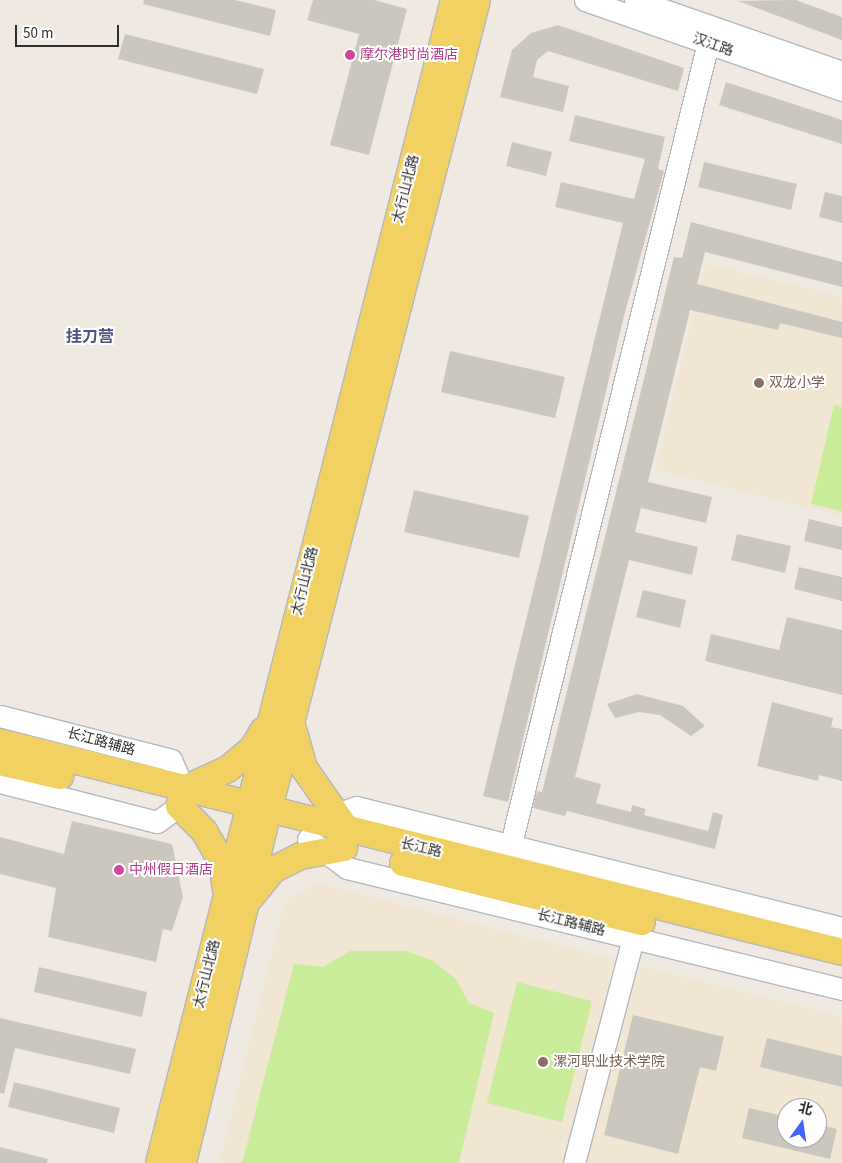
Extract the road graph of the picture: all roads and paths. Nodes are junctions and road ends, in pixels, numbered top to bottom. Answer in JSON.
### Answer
{"nodes":[{"id":1,"x":454,"y":0,"type":"edge"},
{"id":2,"x":477,"y":0,"type":"edge"},
{"id":3,"x":585,"y":0,"type":"edge"},
{"id":4,"x":636,"y":0,"type":"edge"},
{"id":5,"x":708,"y":43,"type":"junction"},
{"id":6,"x":842,"y":72,"type":"edge"},
{"id":7,"x":842,"y":90,"type":"edge"},
{"id":8,"x":0,"y":716,"type":"edge"},
{"id":9,"x":281,"y":721,"type":"junction"},
{"id":10,"x":0,"y":742,"type":"edge"},
{"id":11,"x":0,"y":762,"type":"edge"},
{"id":12,"x":0,"y":782,"type":"edge"},
{"id":13,"x":182,"y":797,"type":"junction"},
{"id":14,"x":257,"y":817,"type":"junction"},
{"id":15,"x":328,"y":834,"type":"junction"},
{"id":16,"x":508,"y":857,"type":"junction"},
{"id":17,"x":238,"y":899,"type":"junction"},
{"id":18,"x":842,"y":928,"type":"edge"},
{"id":19,"x":633,"y":938,"type":"junction"},
{"id":20,"x":842,"y":952,"type":"edge"},
{"id":21,"x":842,"y":970,"type":"edge"},
{"id":22,"x":842,"y":989,"type":"edge"},
{"id":23,"x":158,"y":1163,"type":"edge"},
{"id":24,"x":183,"y":1163,"type":"edge"},
{"id":25,"x":574,"y":1163,"type":"edge"}],
"edges":[{"from":1,"to":9,"type":"main road","name":"太行山北路"},
{"from":2,"to":9,"type":"main road","name":"太行山北路"},
{"from":3,"to":5,"type":"street","name":"汉江路"},
{"from":4,"to":6,"type":"street","name":"汉江路"},
{"from":5,"to":7,"type":"street","name":"汉江路"},
{"from":5,"to":16,"type":"street"},
{"from":8,"to":13,"type":"street","name":"长江路辅路"},
{"from":9,"to":13,"type":"main road"},
{"from":9,"to":14,"type":"main road","name":"太行山北路"},
{"from":9,"to":15,"type":"main road"},
{"from":10,"to":13,"type":"main road","name":"长江路"},
{"from":11,"to":13,"type":"main road","name":"长江路"},
{"from":12,"to":13,"type":"street"},
{"from":13,"to":14,"type":"main road","name":"长江路"},
{"from":13,"to":17,"type":"main road"},
{"from":14,"to":15,"type":"main road","name":"长江路"},
{"from":14,"to":17,"type":"main road","name":"太行山北路"},
{"from":15,"to":16,"type":"main road","name":"长江路"},
{"from":15,"to":17,"type":"main road"},
{"from":15,"to":19,"type":"street","name":"长江路辅路"},
{"from":15,"to":21,"type":"main road","name":"长江路"},
{"from":16,"to":18,"type":"street"},
{"from":16,"to":20,"type":"main road","name":"长江路"},
{"from":17,"to":23,"type":"main road","name":"太行山北路"},
{"from":17,"to":24,"type":"main road","name":"太行山北路"},
{"from":19,"to":22,"type":"street","name":"长江路辅路"},
{"from":19,"to":25,"type":"street"}]}
